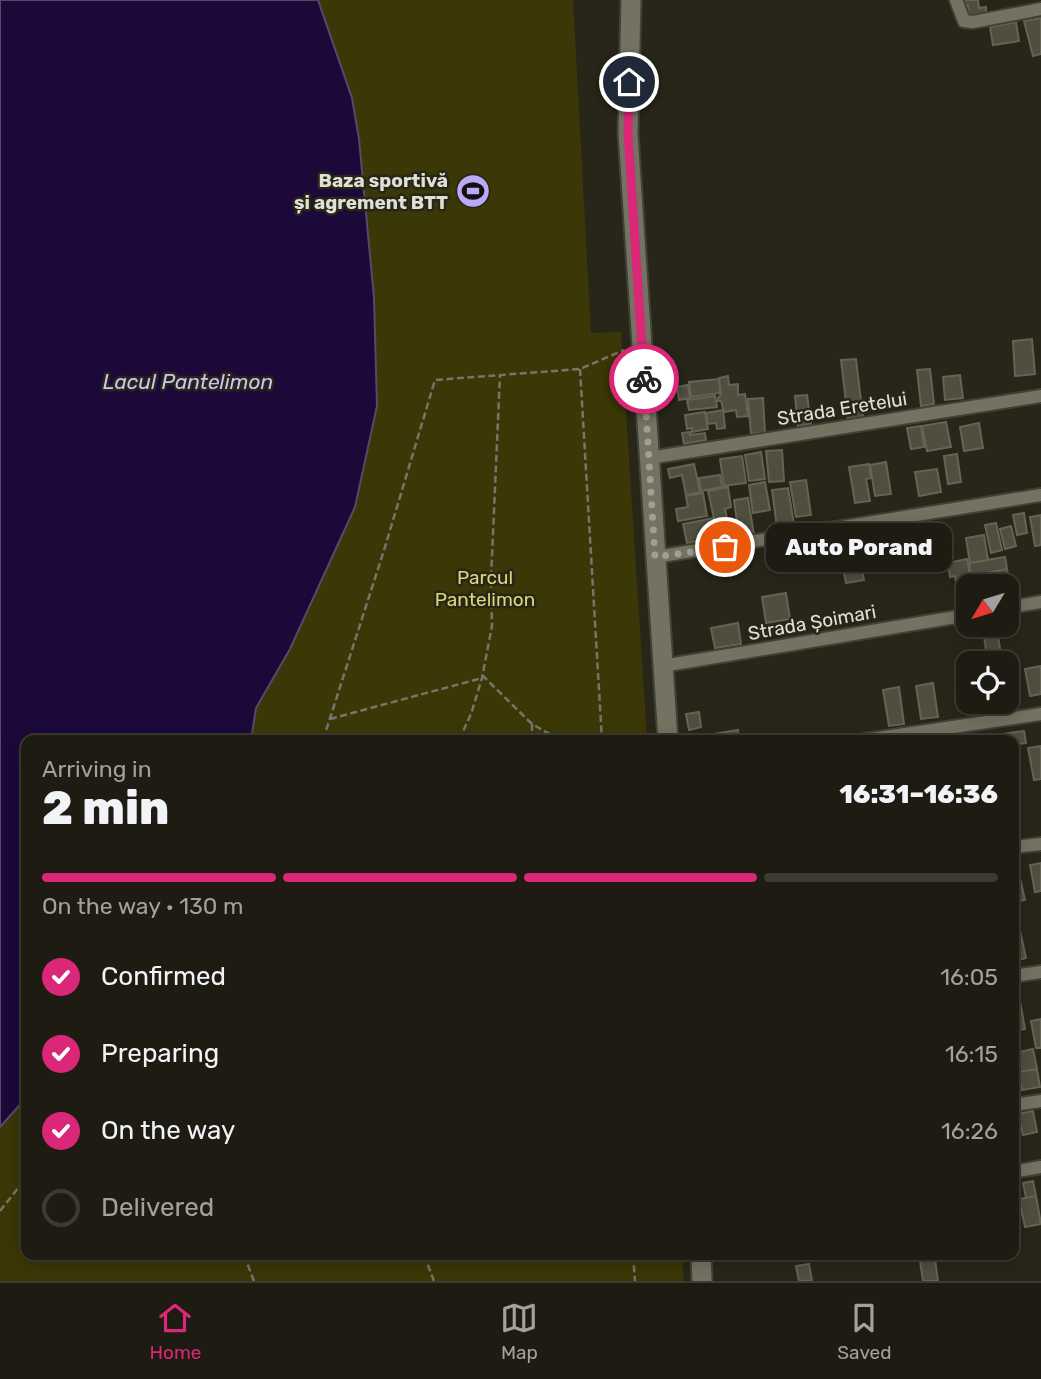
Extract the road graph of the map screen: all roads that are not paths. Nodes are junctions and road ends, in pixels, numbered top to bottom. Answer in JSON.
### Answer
{"nodes":[{"id":1,"x":631,"y":0,"type":"edge"},
{"id":2,"x":956,"y":0,"type":"edge"},
{"id":3,"x":1041,"y":9,"type":"edge"},
{"id":4,"x":1041,"y":396,"type":"edge"},
{"id":5,"x":649,"y":458,"type":"junction"},
{"id":6,"x":1041,"y":495,"type":"edge"},
{"id":7,"x":655,"y":557,"type":"junction"},
{"id":8,"x":1041,"y":602,"type":"edge"},
{"id":9,"x":1019,"y":606,"type":"edge"},
{"id":10,"x":956,"y":617,"type":"edge"},
{"id":11,"x":662,"y":666,"type":"junction"},
{"id":12,"x":1041,"y":714,"type":"edge"},
{"id":13,"x":668,"y":735,"type":"edge"},
{"id":14,"x":898,"y":735,"type":"edge"},
{"id":15,"x":1041,"y":844,"type":"edge"},
{"id":16,"x":1019,"y":846,"type":"edge"},
{"id":17,"x":1041,"y":972,"type":"edge"},
{"id":18,"x":1019,"y":975,"type":"edge"},
{"id":19,"x":1041,"y":1101,"type":"edge"},
{"id":20,"x":1019,"y":1104,"type":"edge"},
{"id":21,"x":1041,"y":1167,"type":"edge"},
{"id":22,"x":1019,"y":1171,"type":"edge"},
{"id":23,"x":701,"y":1260,"type":"edge"},
{"id":24,"x":702,"y":1281,"type":"edge"}],
"edges":[{"from":1,"to":5,"type":"main road"},
{"from":2,"to":3,"type":"street"},
{"from":4,"to":5,"type":"street","name":"Strada Eretelui"},
{"from":5,"to":7,"type":"main road"},
{"from":6,"to":7,"type":"street"},
{"from":7,"to":11,"type":"main road"},
{"from":8,"to":9,"type":"street"},
{"from":10,"to":11,"type":"street","name":"Strada Șoimari"},
{"from":11,"to":13,"type":"main road"},
{"from":12,"to":14,"type":"street"},
{"from":15,"to":16,"type":"street"},
{"from":17,"to":18,"type":"street"},
{"from":19,"to":20,"type":"street"},
{"from":21,"to":22,"type":"street"},
{"from":23,"to":24,"type":"main road"}]}
